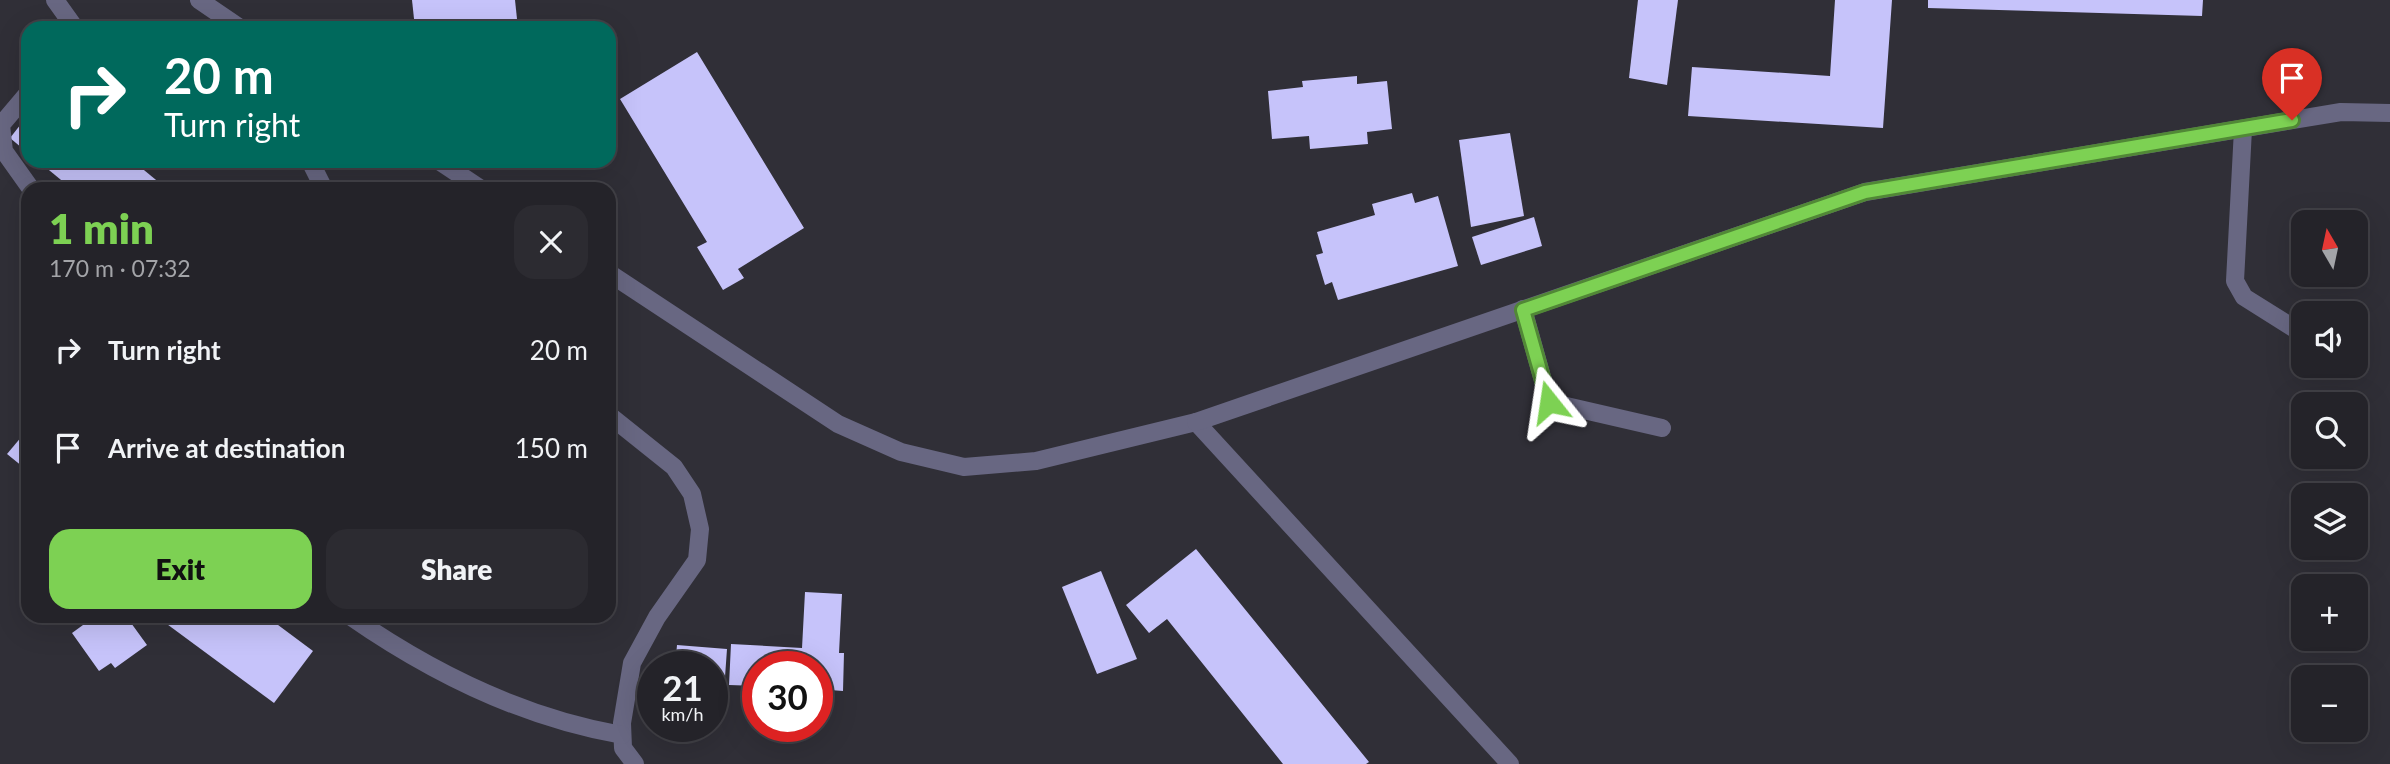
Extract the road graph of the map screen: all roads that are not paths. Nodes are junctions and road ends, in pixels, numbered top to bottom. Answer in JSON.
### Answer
{"nodes":[{"id":1,"x":55,"y":0,"type":"edge"},
{"id":2,"x":199,"y":0,"type":"edge"},
{"id":3,"x":70,"y":21,"type":"edge"},
{"id":4,"x":230,"y":21,"type":"edge"},
{"id":5,"x":21,"y":101,"type":"edge"},
{"id":6,"x":2390,"y":113,"type":"edge"},
{"id":7,"x":2243,"y":128,"type":"junction"},
{"id":8,"x":450,"y":168,"type":"edge"},
{"id":9,"x":26,"y":182,"type":"edge"},
{"id":10,"x":470,"y":182,"type":"edge"},
{"id":11,"x":616,"y":278,"type":"edge"},
{"id":12,"x":1523,"y":310,"type":"junction"},
{"id":13,"x":2291,"y":326,"type":"edge"},
{"id":14,"x":616,"y":421,"type":"edge"},
{"id":15,"x":1196,"y":422,"type":"junction"},
{"id":16,"x":1662,"y":428,"type":"dead end"},
{"id":17,"x":362,"y":623,"type":"edge"},
{"id":18,"x":622,"y":735,"type":"junction"},
{"id":19,"x":635,"y":764,"type":"edge"},
{"id":20,"x":1510,"y":764,"type":"edge"}],
"edges":[{"from":1,"to":3,"type":"street"},
{"from":2,"to":4,"type":"street"},
{"from":5,"to":9,"type":"street"},
{"from":6,"to":7,"type":"street"},
{"from":7,"to":12,"type":"street"},
{"from":7,"to":13,"type":"street"},
{"from":8,"to":10,"type":"street"},
{"from":11,"to":15,"type":"street"},
{"from":12,"to":15,"type":"street"},
{"from":12,"to":16,"type":"street"},
{"from":14,"to":18,"type":"street"},
{"from":15,"to":20,"type":"street"},
{"from":17,"to":18,"type":"street"},
{"from":18,"to":19,"type":"street"}]}
